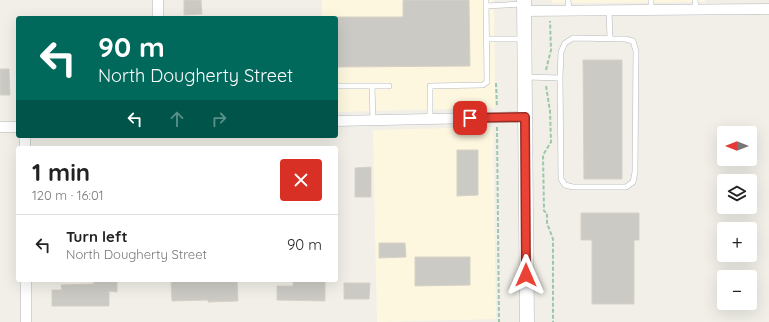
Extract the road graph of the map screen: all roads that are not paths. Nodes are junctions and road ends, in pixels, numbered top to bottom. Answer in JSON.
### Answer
{"nodes":[{"id":1,"x":158,"y":0,"type":"edge"},
{"id":2,"x":486,"y":3,"type":"edge"},
{"id":3,"x":524,"y":5,"type":"edge"},
{"id":4,"x":568,"y":5,"type":"edge"},
{"id":5,"x":651,"y":5,"type":"edge"},
{"id":6,"x":695,"y":5,"type":"edge"},
{"id":7,"x":769,"y":9,"type":"edge"},
{"id":8,"x":609,"y":10,"type":"junction"},
{"id":9,"x":158,"y":16,"type":"edge"},
{"id":10,"x":486,"y":39,"type":"junction"},
{"id":11,"x":524,"y":39,"type":"junction"},
{"id":12,"x":610,"y":39,"type":"junction"},
{"id":13,"x":525,"y":77,"type":"junction"},
{"id":14,"x":560,"y":78,"type":"junction"},
{"id":15,"x":338,"y":86,"type":"edge"},
{"id":16,"x":372,"y":86,"type":"junction"},
{"id":17,"x":389,"y":86,"type":"dead end"},
{"id":18,"x":525,"y":117,"type":"junction"},
{"id":19,"x":430,"y":119,"type":"junction"},
{"id":20,"x":373,"y":120,"type":"junction"},
{"id":21,"x":338,"y":121,"type":"edge"},
{"id":22,"x":0,"y":127,"type":"edge"},
{"id":23,"x":16,"y":127,"type":"edge"},
{"id":24,"x":26,"y":282,"type":"edge"},
{"id":25,"x":26,"y":322,"type":"edge"},
{"id":26,"x":527,"y":322,"type":"edge"}],
"edges":[{"from":1,"to":9,"type":"street"},
{"from":2,"to":3,"type":"lane"},
{"from":2,"to":10,"type":"lane"},
{"from":3,"to":4,"type":"street"},
{"from":3,"to":11,"type":"main road"},
{"from":4,"to":8,"type":"street"},
{"from":5,"to":6,"type":"street"},
{"from":5,"to":8,"type":"street"},
{"from":6,"to":7,"type":"street"},
{"from":8,"to":12,"type":"lane"},
{"from":10,"to":11,"type":"lane"},
{"from":10,"to":19,"type":"lane"},
{"from":11,"to":13,"type":"main road"},
{"from":12,"to":14,"type":"lane"},
{"from":12,"to":14,"type":"lane"},
{"from":13,"to":14,"type":"lane"},
{"from":13,"to":18,"type":"main road"},
{"from":15,"to":16,"type":"lane"},
{"from":16,"to":17,"type":"lane"},
{"from":16,"to":20,"type":"lane"},
{"from":18,"to":19,"type":"street"},
{"from":18,"to":26,"type":"main road"},
{"from":19,"to":20,"type":"street"},
{"from":20,"to":21,"type":"street"},
{"from":22,"to":23,"type":"street"},
{"from":24,"to":25,"type":"street"}]}
